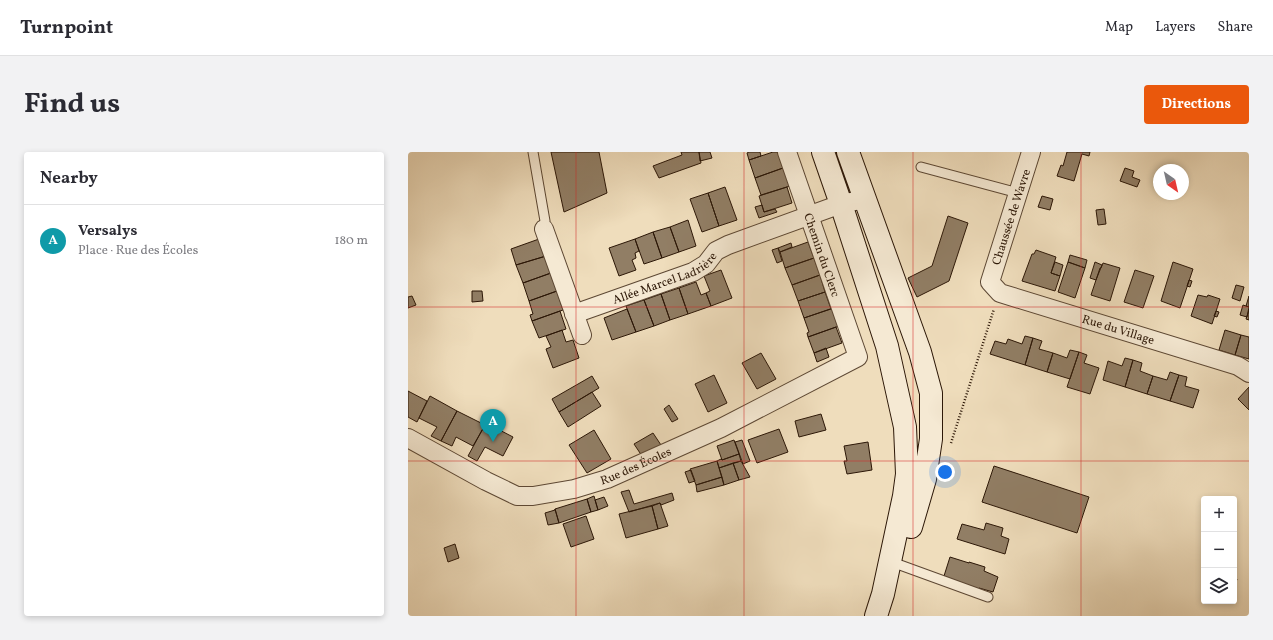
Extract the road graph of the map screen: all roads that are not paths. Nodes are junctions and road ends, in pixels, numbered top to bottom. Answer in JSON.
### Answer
{"nodes":[{"id":1,"x":533,"y":152,"type":"edge"},
{"id":2,"x":788,"y":152,"type":"edge"},
{"id":3,"x":823,"y":152,"type":"edge"},
{"id":4,"x":848,"y":152,"type":"edge"},
{"id":5,"x":1031,"y":152,"type":"edge"},
{"id":6,"x":921,"y":167,"type":"dead end"},
{"id":7,"x":1018,"y":193,"type":"junction"},
{"id":8,"x":865,"y":199,"type":"junction"},
{"id":9,"x":841,"y":204,"type":"junction"},
{"id":10,"x":809,"y":216,"type":"junction"},
{"id":11,"x":545,"y":225,"type":"joint"},
{"id":12,"x":995,"y":287,"type":"joint"},
{"id":13,"x":574,"y":314,"type":"junction"},
{"id":14,"x":582,"y":335,"type":"dead end"},
{"id":15,"x":858,"y":357,"type":"joint"},
{"id":16,"x":1249,"y":373,"type":"edge"},
{"id":17,"x":408,"y":438,"type":"edge"},
{"id":18,"x":916,"y":477,"type":"junction"},
{"id":19,"x":900,"y":565,"type":"junction"},
{"id":20,"x":883,"y":594,"type":"junction"},
{"id":21,"x":988,"y":597,"type":"dead end"},
{"id":22,"x":876,"y":616,"type":"edge"}],
"edges":[{"from":1,"to":11,"type":"lane"},
{"from":2,"to":10,"type":"street","name":"Chemin du Clerc"},
{"from":3,"to":9,"type":"main road"},
{"from":4,"to":8,"type":"main road"},
{"from":5,"to":7,"type":"street","name":"Chaussée de Wavre"},
{"from":6,"to":7,"type":"lane"},
{"from":7,"to":12,"type":"street","name":"Chaussée de Wavre"},
{"from":8,"to":9,"type":"street","name":"Allée Marcel Ladrière"},
{"from":8,"to":18,"type":"main road"},
{"from":9,"to":10,"type":"street","name":"Allée Marcel Ladrière"},
{"from":9,"to":18,"type":"main road"},
{"from":10,"to":13,"type":"street","name":"Allée Marcel Ladrière"},
{"from":10,"to":15,"type":"street","name":"Chemin du Clerc"},
{"from":11,"to":13,"type":"street"},
{"from":12,"to":16,"type":"street","name":"Rue du Village"},
{"from":13,"to":14,"type":"street"},
{"from":15,"to":17,"type":"street","name":"Rue des Écoles"},
{"from":18,"to":19,"type":"main road"},
{"from":18,"to":20,"type":"main road"},
{"from":19,"to":20,"type":"main road"},
{"from":19,"to":21,"type":"lane"},
{"from":20,"to":22,"type":"main road"}]}
